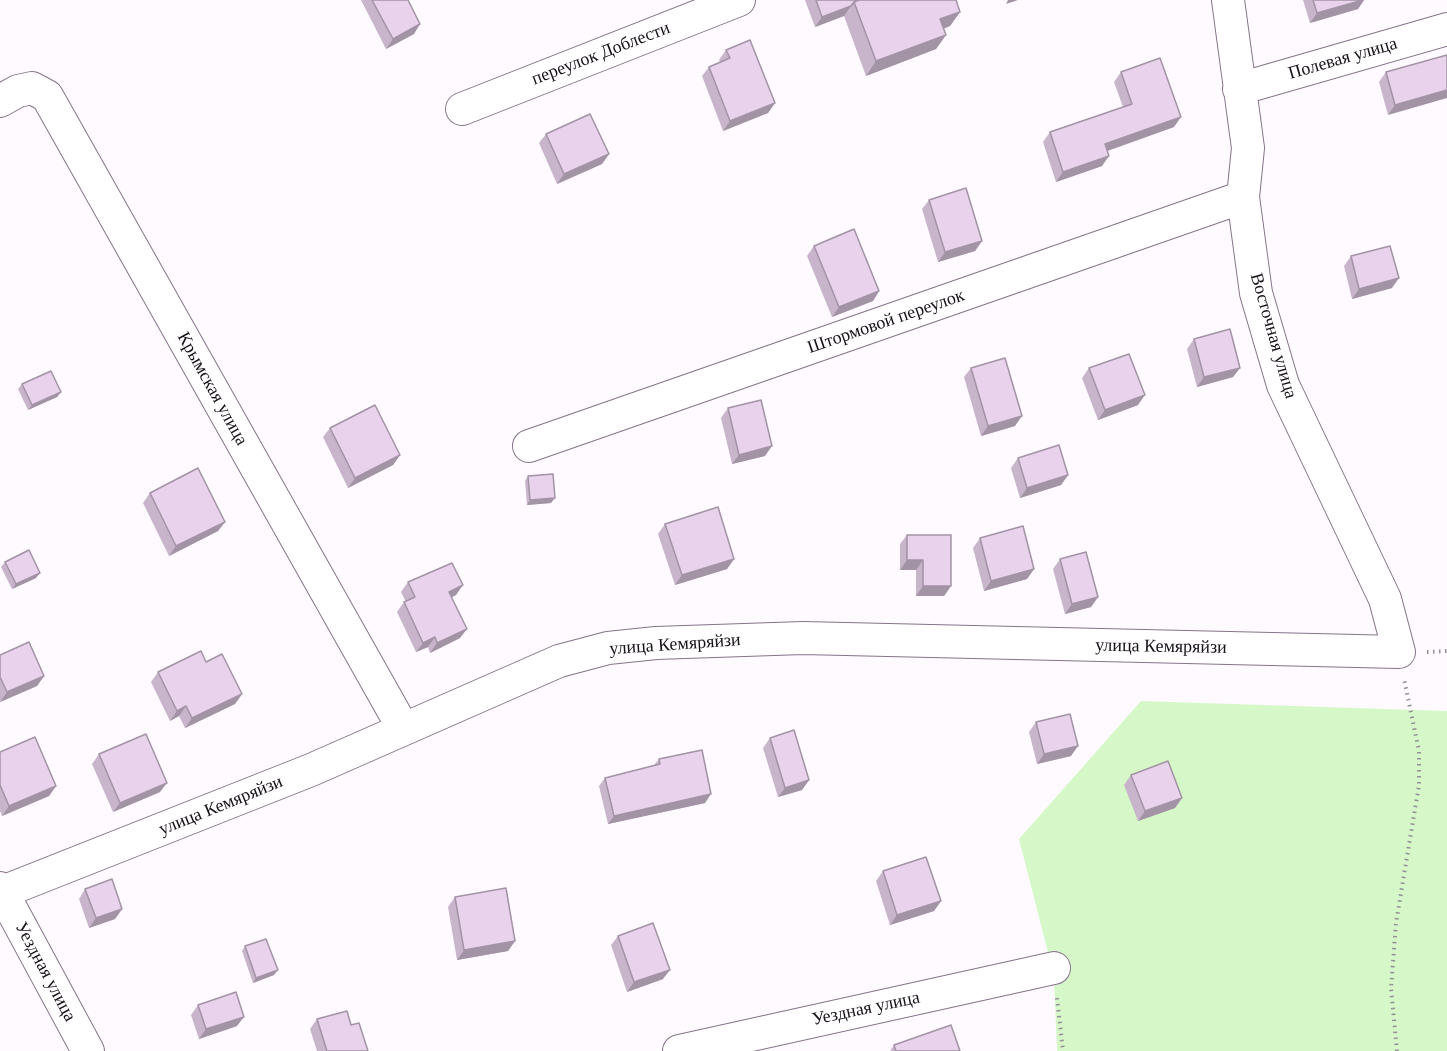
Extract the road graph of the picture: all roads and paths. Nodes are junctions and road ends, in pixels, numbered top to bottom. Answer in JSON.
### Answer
{"nodes":[{"id":1,"x":740,"y":0,"type":"edge"},
{"id":2,"x":1228,"y":0,"type":"edge"},
{"id":3,"x":1447,"y":29,"type":"edge"},
{"id":4,"x":1239,"y":88,"type":"junction"},
{"id":5,"x":0,"y":101,"type":"edge"},
{"id":6,"x":462,"y":109,"type":"dead end"},
{"id":7,"x":1243,"y":197,"type":"junction"},
{"id":8,"x":529,"y":446,"type":"dead end"},
{"id":9,"x":1399,"y":652,"type":"junction"},
{"id":10,"x":403,"y":728,"type":"junction"},
{"id":11,"x":1,"y":891,"type":"edge"},
{"id":12,"x":1054,"y":968,"type":"joint"},
{"id":13,"x":88,"y":1051,"type":"edge"},
{"id":14,"x":679,"y":1051,"type":"edge"},
{"id":15,"x":1064,"y":1051,"type":"edge"},
{"id":16,"x":1397,"y":1051,"type":"edge"}],
"edges":[{"from":1,"to":6,"type":"street","name":"переулок Доблести"},
{"from":2,"to":4,"type":"street","name":"Восточная улица"},
{"from":3,"to":4,"type":"street","name":"Полевая улица"},
{"from":4,"to":7,"type":"street","name":"Восточная улица"},
{"from":5,"to":10,"type":"street","name":"Крымская улица"},
{"from":7,"to":8,"type":"street","name":"Штормовой переулок"},
{"from":7,"to":9,"type":"street","name":"Восточная улица"},
{"from":9,"to":10,"type":"street","name":"улица Кемяряйзи"},
{"from":9,"to":16,"type":"path"},
{"from":10,"to":11,"type":"street","name":"улица Кемяряйзи"},
{"from":11,"to":13,"type":"street","name":"Уездная улица"},
{"from":12,"to":14,"type":"street","name":"Уездная улица"},
{"from":12,"to":15,"type":"path"}]}
